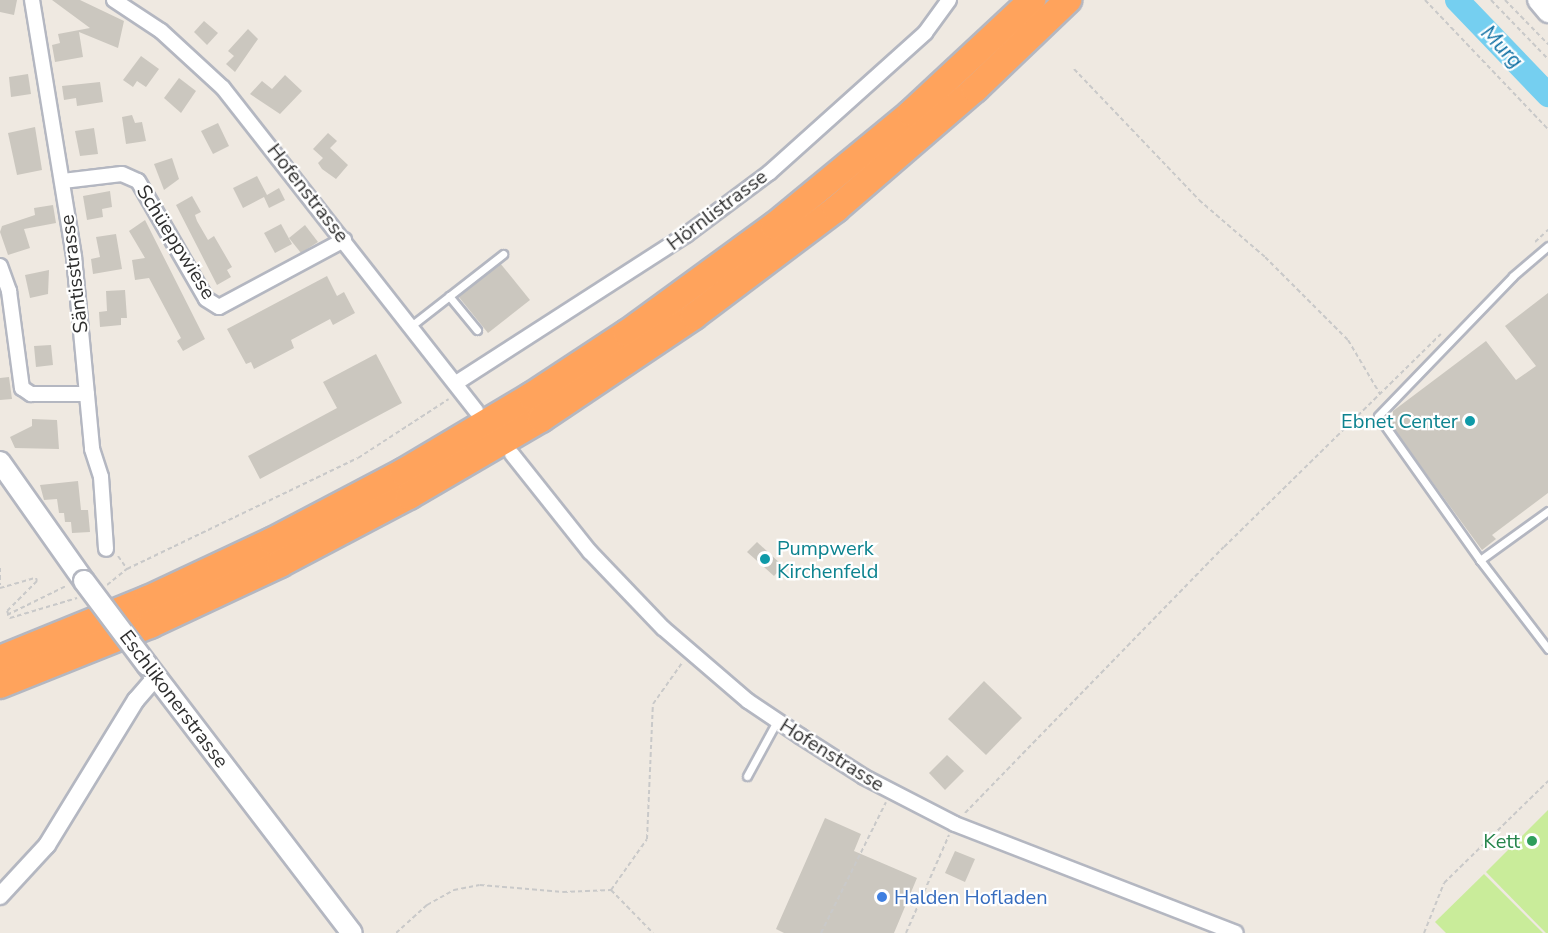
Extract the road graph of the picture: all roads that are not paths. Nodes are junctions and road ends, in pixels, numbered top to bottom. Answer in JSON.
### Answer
{"nodes":[{"id":1,"x":32,"y":0,"type":"edge"},
{"id":2,"x":114,"y":0,"type":"edge"},
{"id":3,"x":949,"y":0,"type":"edge"},
{"id":4,"x":1032,"y":0,"type":"edge"},
{"id":5,"x":1068,"y":0,"type":"edge"},
{"id":6,"x":1538,"y":0,"type":"edge"},
{"id":7,"x":1548,"y":12,"type":"edge"},
{"id":8,"x":63,"y":181,"type":"junction"},
{"id":9,"x":344,"y":240,"type":"junction"},
{"id":10,"x":1548,"y":246,"type":"edge"},
{"id":11,"x":503,"y":254,"type":"dead end"},
{"id":12,"x":0,"y":266,"type":"edge"},
{"id":13,"x":449,"y":296,"type":"junction"},
{"id":14,"x":411,"y":326,"type":"junction"},
{"id":15,"x":477,"y":330,"type":"dead end"},
{"id":16,"x":458,"y":387,"type":"junction"},
{"id":17,"x":87,"y":394,"type":"junction"},
{"id":18,"x":476,"y":411,"type":"dead end"},
{"id":19,"x":512,"y":454,"type":"dead end"},
{"id":20,"x":0,"y":462,"type":"edge"},
{"id":21,"x":1548,"y":511,"type":"edge"},
{"id":22,"x":106,"y":549,"type":"dead end"},
{"id":23,"x":1480,"y":560,"type":"junction"},
{"id":24,"x":1548,"y":649,"type":"edge"},
{"id":25,"x":0,"y":659,"type":"edge"},
{"id":26,"x":152,"y":671,"type":"junction"},
{"id":27,"x":0,"y":685,"type":"edge"},
{"id":28,"x":777,"y":721,"type":"junction"},
{"id":29,"x":747,"y":776,"type":"dead end"},
{"id":30,"x":0,"y":896,"type":"edge"},
{"id":31,"x":352,"y":933,"type":"edge"},
{"id":32,"x":1236,"y":933,"type":"edge"}],
"edges":[{"from":1,"to":8,"type":"street","name":"Säntisstrasse"},
{"from":2,"to":9,"type":"street","name":"Hofenstrasse"},
{"from":3,"to":16,"type":"street","name":"Hörnlistrasse"},
{"from":4,"to":25,"type":"highway"},
{"from":5,"to":27,"type":"highway"},
{"from":6,"to":7,"type":"main road"},
{"from":8,"to":9,"type":"street","name":"Schüeppwiese"},
{"from":8,"to":17,"type":"street","name":"Säntisstrasse"},
{"from":9,"to":14,"type":"street","name":"Hofenstrasse"},
{"from":10,"to":23,"type":"lane"},
{"from":11,"to":13,"type":"lane"},
{"from":12,"to":17,"type":"street"},
{"from":13,"to":14,"type":"lane"},
{"from":13,"to":15,"type":"lane"},
{"from":14,"to":16,"type":"street","name":"Hofenstrasse"},
{"from":16,"to":18,"type":"street","name":"Hofenstrasse"},
{"from":17,"to":22,"type":"street","name":"Säntisstrasse"},
{"from":19,"to":28,"type":"street","name":"Hofenstrasse"},
{"from":20,"to":26,"type":"main road","name":"Eschlikonerstrasse","bridge":true},
{"from":21,"to":23,"type":"lane"},
{"from":23,"to":24,"type":"lane"},
{"from":26,"to":30,"type":"street"},
{"from":26,"to":31,"type":"main road","name":"Eschlikonerstrasse"},
{"from":28,"to":29,"type":"lane"},
{"from":28,"to":32,"type":"street","name":"Hofenstrasse"}]}
